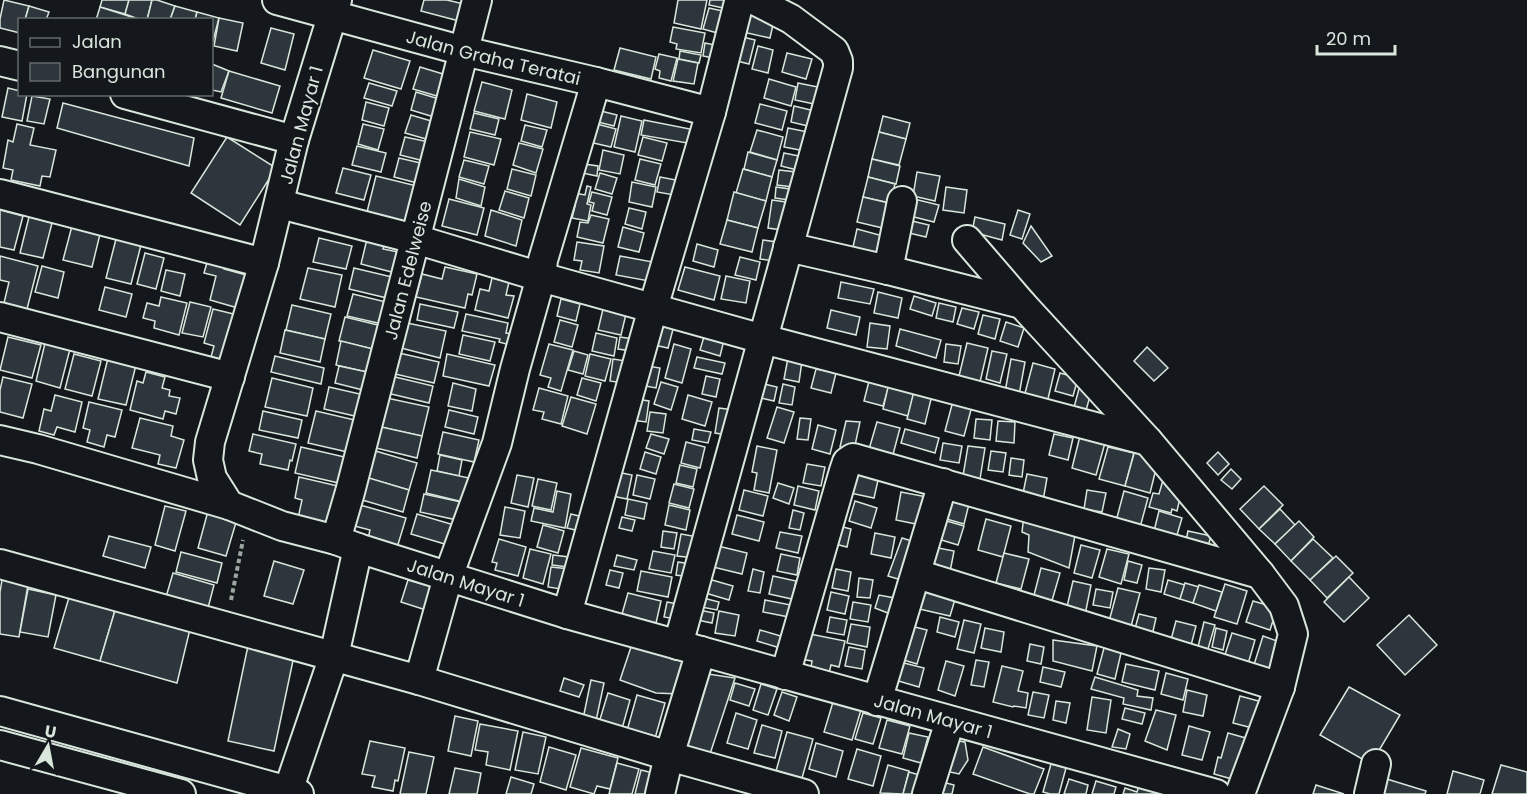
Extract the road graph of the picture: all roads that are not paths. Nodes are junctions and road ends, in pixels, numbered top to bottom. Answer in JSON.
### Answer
{"nodes":[{"id":1,"x":277,"y":0,"type":"edge"},
{"id":2,"x":477,"y":0,"type":"edge"},
{"id":3,"x":741,"y":0,"type":"edge"},
{"id":4,"x":754,"y":0,"type":"edge"},
{"id":5,"x":334,"y":8,"type":"edge"},
{"id":6,"x":464,"y":51,"type":"junction"},
{"id":7,"x":0,"y":61,"type":"edge"},
{"id":8,"x":18,"y":66,"type":"edge"},
{"id":9,"x":596,"y":82,"type":"junction"},
{"id":10,"x":132,"y":96,"type":"edge"},
{"id":11,"x":711,"y":112,"type":"junction"},
{"id":12,"x":294,"y":140,"type":"junction"},
{"id":13,"x":0,"y":194,"type":"edge"},
{"id":14,"x":902,"y":201,"type":"dead end"},
{"id":15,"x":280,"y":204,"type":"junction"},
{"id":16,"x":415,"y":239,"type":"junction"},
{"id":17,"x":967,"y":240,"type":"dead end"},
{"id":18,"x":788,"y":247,"type":"junction"},
{"id":19,"x":264,"y":263,"type":"junction"},
{"id":20,"x":888,"y":270,"type":"junction"},
{"id":21,"x":541,"y":277,"type":"junction"},
{"id":22,"x":1022,"y":304,"type":"junction"},
{"id":23,"x":653,"y":308,"type":"junction"},
{"id":24,"x":0,"y":317,"type":"edge"},
{"id":25,"x":763,"y":339,"type":"junction"},
{"id":26,"x":230,"y":377,"type":"junction"},
{"id":27,"x":0,"y":440,"type":"edge"},
{"id":28,"x":1148,"y":441,"type":"junction"},
{"id":29,"x":943,"y":483,"type":"junction"},
{"id":30,"x":239,"y":509,"type":"junction"},
{"id":31,"x":347,"y":544,"type":"junction"},
{"id":32,"x":0,"y":564,"type":"edge"},
{"id":33,"x":917,"y":574,"type":"junction"},
{"id":34,"x":1260,"y":574,"type":"junction"},
{"id":35,"x":448,"y":577,"type":"junction"},
{"id":36,"x":567,"y":614,"type":"junction"},
{"id":37,"x":690,"y":648,"type":"junction"},
{"id":38,"x":334,"y":656,"type":"junction"},
{"id":39,"x":784,"y":675,"type":"junction"},
{"id":40,"x":419,"y":680,"type":"junction"},
{"id":41,"x":1280,"y":687,"type":"junction"},
{"id":42,"x":877,"y":701,"type":"junction"},
{"id":43,"x":0,"y":711,"type":"edge"},
{"id":44,"x":950,"y":721,"type":"junction"},
{"id":45,"x":0,"y":745,"type":"edge"},
{"id":46,"x":669,"y":756,"type":"junction"},
{"id":47,"x":188,"y":763,"type":"junction"},
{"id":48,"x":1376,"y":764,"type":"dead end"},
{"id":49,"x":291,"y":793,"type":"edge"},
{"id":50,"x":180,"y":794,"type":"edge"},
{"id":51,"x":660,"y":794,"type":"edge"},
{"id":52,"x":804,"y":794,"type":"edge"},
{"id":53,"x":927,"y":794,"type":"edge"},
{"id":54,"x":1216,"y":794,"type":"edge"},
{"id":55,"x":1240,"y":794,"type":"edge"},
{"id":56,"x":1369,"y":794,"type":"edge"}],
"edges":[{"from":1,"to":5,"type":"street","name":"Jalan Graha Teratai"},
{"from":2,"to":6,"type":"street","name":"Jalan Edelweise"},
{"from":3,"to":11,"type":"street"},
{"from":4,"to":18,"type":"street"},
{"from":5,"to":6,"type":"street","name":"Jalan Graha Teratai"},
{"from":5,"to":12,"type":"street","name":"Jalan Mayar 1"},
{"from":6,"to":9,"type":"street","name":"Jalan Graha Teratai"},
{"from":6,"to":16,"type":"street","name":"Jalan Edelweise"},
{"from":7,"to":8,"type":"street"},
{"from":9,"to":11,"type":"street","name":"Jalan Graha Teratai"},
{"from":9,"to":21,"type":"street"},
{"from":10,"to":12,"type":"street"},
{"from":11,"to":23,"type":"street"},
{"from":12,"to":15,"type":"street","name":"Jalan Mayar 1"},
{"from":13,"to":19,"type":"street"},
{"from":14,"to":20,"type":"street"},
{"from":15,"to":16,"type":"street"},
{"from":15,"to":19,"type":"street","name":"Jalan Mayar 1"},
{"from":16,"to":21,"type":"street"},
{"from":16,"to":31,"type":"street","name":"Jalan Edelweise"},
{"from":17,"to":22,"type":"street"},
{"from":18,"to":20,"type":"street"},
{"from":18,"to":25,"type":"street"},
{"from":19,"to":26,"type":"street","name":"Jalan Mayar 1"},
{"from":20,"to":22,"type":"street"},
{"from":21,"to":23,"type":"street"},
{"from":21,"to":35,"type":"street"},
{"from":22,"to":28,"type":"street"},
{"from":23,"to":25,"type":"street"},
{"from":23,"to":36,"type":"street"},
{"from":24,"to":26,"type":"street"},
{"from":25,"to":28,"type":"street"},
{"from":25,"to":37,"type":"street"},
{"from":26,"to":30,"type":"street","name":"Jalan Mayar 1"},
{"from":27,"to":30,"type":"street"},
{"from":28,"to":34,"type":"street"},
{"from":29,"to":33,"type":"street"},
{"from":29,"to":34,"type":"street"},
{"from":29,"to":39,"type":"street"},
{"from":30,"to":31,"type":"street","name":"Jalan Mayar 1"},
{"from":31,"to":35,"type":"street","name":"Jalan Mayar 1"},
{"from":31,"to":38,"type":"street","name":"Jalan Edelweise"},
{"from":32,"to":38,"type":"street"},
{"from":33,"to":41,"type":"street"},
{"from":33,"to":42,"type":"street"},
{"from":34,"to":41,"type":"street"},
{"from":35,"to":36,"type":"street","name":"Jalan Mayar 1"},
{"from":35,"to":40,"type":"street"},
{"from":36,"to":37,"type":"street","name":"Jalan Mayar 1"},
{"from":37,"to":39,"type":"street","name":"Jalan Mayar 1"},
{"from":37,"to":46,"type":"street"},
{"from":38,"to":40,"type":"street"},
{"from":38,"to":49,"type":"street","name":"Jalan Edelweise"},
{"from":39,"to":42,"type":"street","name":"Jalan Mayar 1"},
{"from":40,"to":46,"type":"street"},
{"from":41,"to":55,"type":"street"},
{"from":42,"to":44,"type":"street","name":"Jalan Mayar 1"},
{"from":43,"to":47,"type":"street"},
{"from":44,"to":53,"type":"street"},
{"from":44,"to":54,"type":"street","name":"Jalan Mayar 1"},
{"from":45,"to":50,"type":"street"},
{"from":46,"to":51,"type":"street"},
{"from":46,"to":52,"type":"street"},
{"from":47,"to":49,"type":"street"},
{"from":47,"to":50,"type":"street"},
{"from":48,"to":56,"type":"street"}]}
